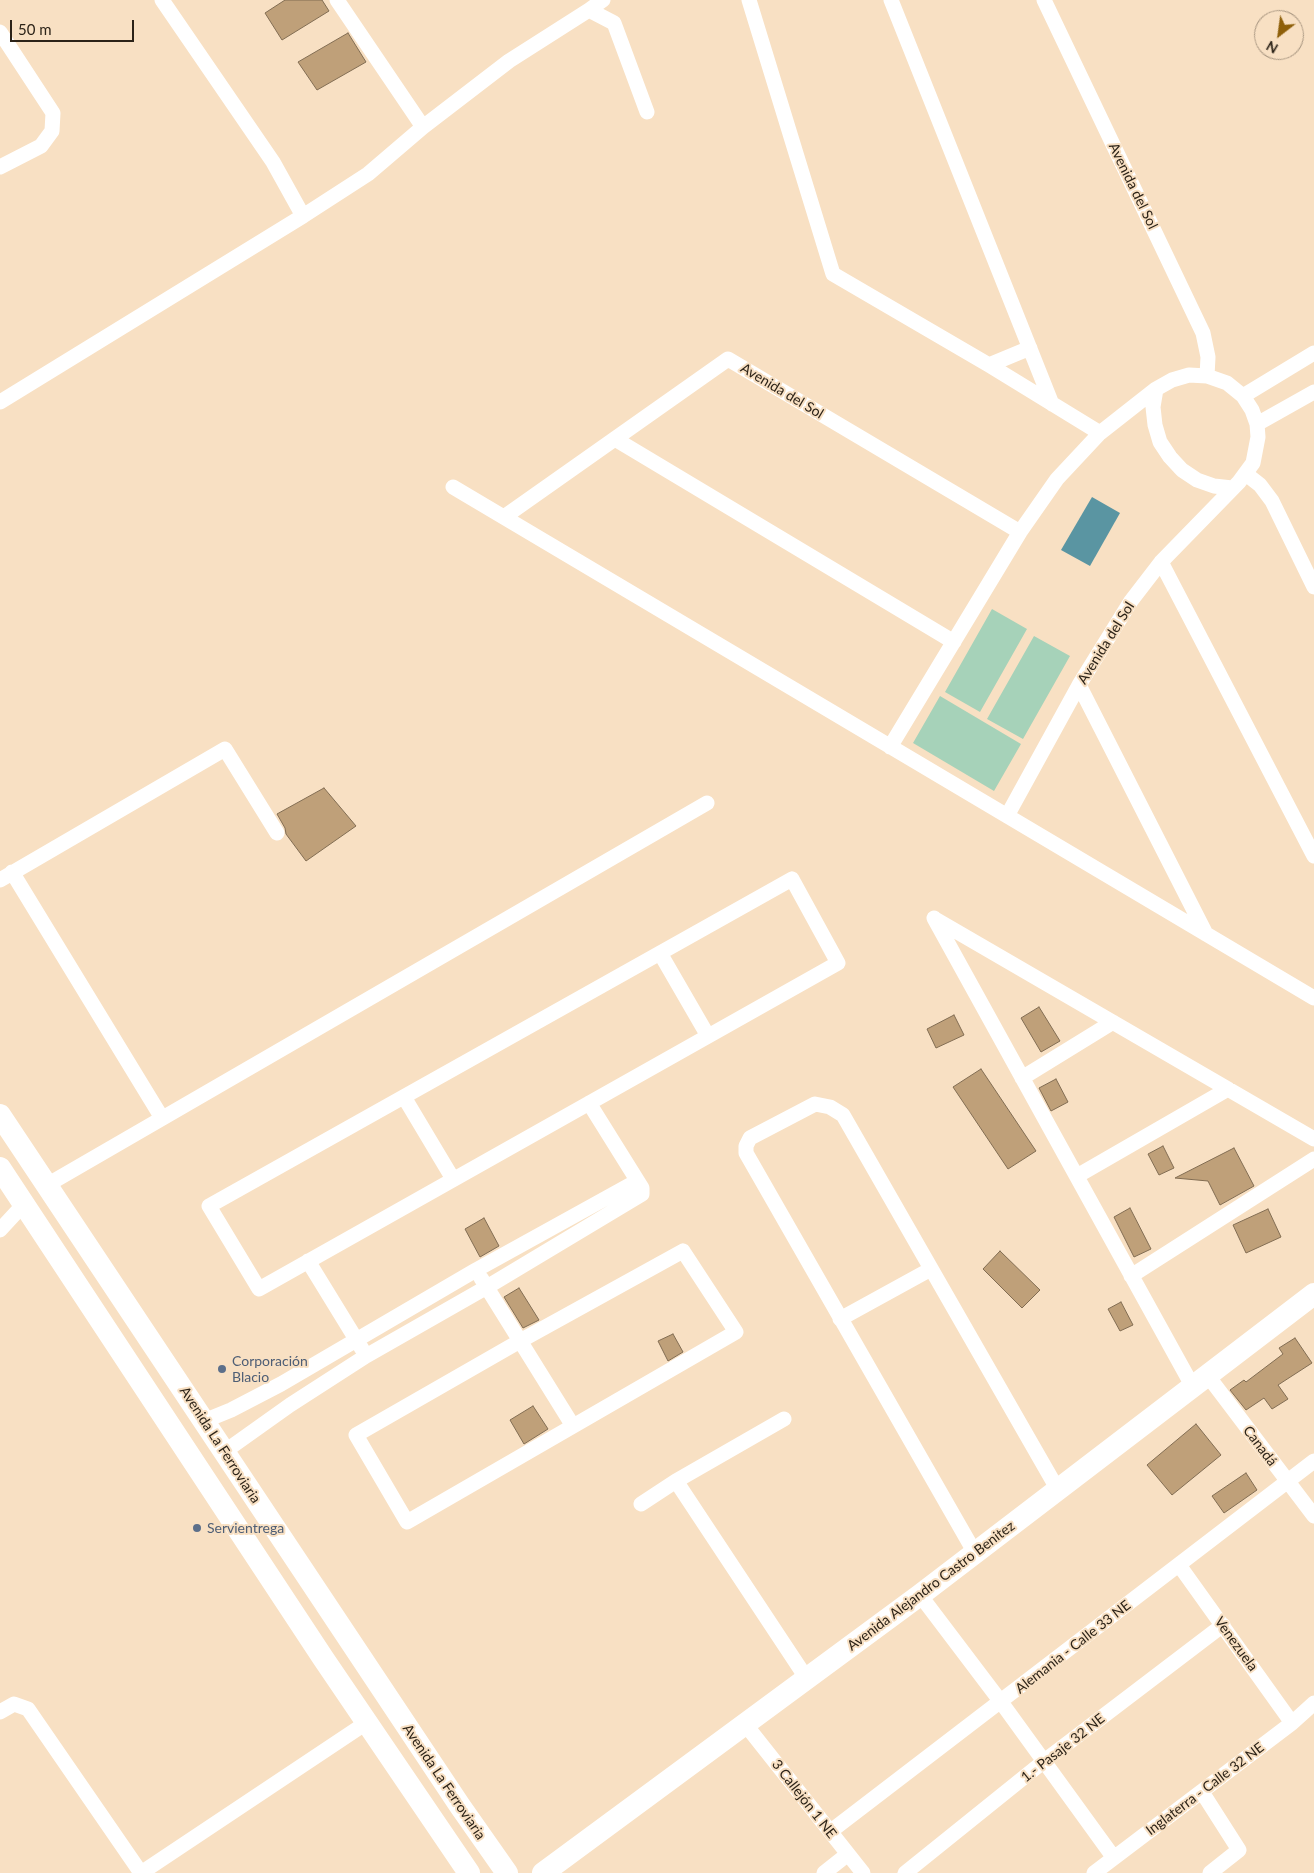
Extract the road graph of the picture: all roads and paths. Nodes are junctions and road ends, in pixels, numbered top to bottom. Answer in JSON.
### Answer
{"nodes":[{"id":1,"x":162,"y":0,"type":"edge"},
{"id":2,"x":337,"y":0,"type":"edge"},
{"id":3,"x":604,"y":0,"type":"edge"},
{"id":4,"x":749,"y":0,"type":"edge"},
{"id":5,"x":891,"y":0,"type":"edge"},
{"id":6,"x":1044,"y":0,"type":"edge"},
{"id":7,"x":589,"y":10,"type":"junction"},
{"id":8,"x":0,"y":32,"type":"edge"},
{"id":9,"x":646,"y":112,"type":"dead end"},
{"id":10,"x":423,"y":127,"type":"junction"},
{"id":11,"x":0,"y":168,"type":"edge"},
{"id":12,"x":303,"y":216,"type":"junction"},
{"id":13,"x":1030,"y":348,"type":"junction"},
{"id":14,"x":1314,"y":353,"type":"edge"},
{"id":15,"x":989,"y":366,"type":"junction"},
{"id":16,"x":1207,"y":376,"type":"junction"},
{"id":17,"x":1156,"y":389,"type":"junction"},
{"id":18,"x":1314,"y":392,"type":"edge"},
{"id":19,"x":1243,"y":396,"type":"junction"},
{"id":20,"x":0,"y":402,"type":"edge"},
{"id":21,"x":1052,"y":404,"type":"junction"},
{"id":22,"x":1257,"y":424,"type":"junction"},
{"id":23,"x":1100,"y":433,"type":"junction"},
{"id":24,"x":615,"y":439,"type":"junction"},
{"id":25,"x":1246,"y":474,"type":"junction"},
{"id":26,"x":453,"y":487,"type":"dead end"},
{"id":27,"x":1232,"y":488,"type":"junction"},
{"id":28,"x":504,"y":517,"type":"junction"},
{"id":29,"x":1020,"y":532,"type":"junction"},
{"id":30,"x":1161,"y":562,"type":"junction"},
{"id":31,"x":1314,"y":587,"type":"edge"},
{"id":32,"x":954,"y":642,"type":"junction"},
{"id":33,"x":1079,"y":685,"type":"junction"},
{"id":34,"x":890,"y":747,"type":"junction"},
{"id":35,"x":707,"y":803,"type":"dead end"},
{"id":36,"x":1007,"y":816,"type":"junction"},
{"id":37,"x":276,"y":833,"type":"dead end"},
{"id":38,"x":1314,"y":856,"type":"edge"},
{"id":39,"x":6,"y":876,"type":"edge"},
{"id":40,"x":1206,"y":934,"type":"junction"},
{"id":41,"x":660,"y":953,"type":"junction"},
{"id":42,"x":1314,"y":998,"type":"edge"},
{"id":43,"x":1113,"y":1022,"type":"junction"},
{"id":44,"x":708,"y":1036,"type":"junction"},
{"id":45,"x":1022,"y":1078,"type":"junction"},
{"id":46,"x":1228,"y":1089,"type":"junction"},
{"id":47,"x":404,"y":1097,"type":"junction"},
{"id":48,"x":589,"y":1103,"type":"junction"},
{"id":49,"x":0,"y":1115,"type":"edge"},
{"id":50,"x":162,"y":1118,"type":"junction"},
{"id":51,"x":1314,"y":1139,"type":"edge"},
{"id":52,"x":1314,"y":1159,"type":"edge"},
{"id":53,"x":0,"y":1168,"type":"edge"},
{"id":54,"x":1077,"y":1176,"type":"junction"},
{"id":55,"x":452,"y":1180,"type":"junction"},
{"id":56,"x":638,"y":1181,"type":"junction"},
{"id":57,"x":47,"y":1185,"type":"junction"},
{"id":58,"x":24,"y":1204,"type":"junction"},
{"id":59,"x":0,"y":1230,"type":"edge"},
{"id":60,"x":308,"y":1261,"type":"junction"},
{"id":61,"x":931,"y":1269,"type":"junction"},
{"id":62,"x":476,"y":1270,"type":"junction"},
{"id":63,"x":1131,"y":1276,"type":"junction"},
{"id":64,"x":487,"y":1287,"type":"junction"},
{"id":65,"x":1314,"y":1294,"type":"edge"},
{"id":66,"x":840,"y":1319,"type":"junction"},
{"id":67,"x":356,"y":1340,"type":"junction"},
{"id":68,"x":520,"y":1341,"type":"junction"},
{"id":69,"x":366,"y":1356,"type":"junction"},
{"id":70,"x":1200,"y":1381,"type":"junction"},
{"id":71,"x":784,"y":1419,"type":"dead end"},
{"id":72,"x":204,"y":1421,"type":"junction"},
{"id":73,"x":573,"y":1426,"type":"junction"},
{"id":74,"x":224,"y":1452,"type":"junction"},
{"id":75,"x":1314,"y":1461,"type":"edge"},
{"id":76,"x":676,"y":1481,"type":"junction"},
{"id":77,"x":1287,"y":1482,"type":"junction"},
{"id":78,"x":1058,"y":1490,"type":"junction"},
{"id":79,"x":641,"y":1504,"type":"dead end"},
{"id":80,"x":1314,"y":1516,"type":"edge"},
{"id":81,"x":975,"y":1553,"type":"junction"},
{"id":82,"x":1179,"y":1565,"type":"junction"},
{"id":83,"x":920,"y":1595,"type":"junction"},
{"id":84,"x":1223,"y":1625,"type":"junction"},
{"id":85,"x":807,"y":1679,"type":"junction"},
{"id":86,"x":1001,"y":1702,"type":"junction"},
{"id":87,"x":1314,"y":1704,"type":"edge"},
{"id":88,"x":0,"y":1712,"type":"edge"},
{"id":89,"x":366,"y":1723,"type":"junction"},
{"id":90,"x":1292,"y":1723,"type":"junction"},
{"id":91,"x":745,"y":1724,"type":"junction"},
{"id":92,"x":1043,"y":1762,"type":"junction"},
{"id":93,"x":1202,"y":1792,"type":"junction"},
{"id":94,"x":831,"y":1831,"type":"junction"},
{"id":95,"x":848,"y":1854,"type":"junction"},
{"id":96,"x":1114,"y":1858,"type":"junction"},
{"id":97,"x":141,"y":1873,"type":"edge"},
{"id":98,"x":469,"y":1873,"type":"edge"},
{"id":99,"x":508,"y":1873,"type":"edge"},
{"id":100,"x":543,"y":1873,"type":"edge"},
{"id":101,"x":824,"y":1873,"type":"edge"},
{"id":102,"x":863,"y":1873,"type":"edge"},
{"id":103,"x":905,"y":1873,"type":"edge"},
{"id":104,"x":1094,"y":1873,"type":"edge"},
{"id":105,"x":1210,"y":1873,"type":"edge"}],
"edges":[{"from":1,"to":12,"type":"street"},
{"from":2,"to":10,"type":"street"},
{"from":3,"to":7,"type":"street"},
{"from":4,"to":15,"type":"street"},
{"from":5,"to":13,"type":"street"},
{"from":6,"to":16,"type":"street","name":"Avenida del Sol"},
{"from":7,"to":9,"type":"street"},
{"from":7,"to":10,"type":"street"},
{"from":8,"to":11,"type":"street"},
{"from":10,"to":12,"type":"street"},
{"from":12,"to":20,"type":"street"},
{"from":13,"to":15,"type":"street"},
{"from":13,"to":21,"type":"street"},
{"from":14,"to":19,"type":"street"},
{"from":15,"to":21,"type":"street"},
{"from":16,"to":17,"type":"street"},
{"from":16,"to":19,"type":"street"},
{"from":17,"to":23,"type":"street"},
{"from":17,"to":27,"type":"street"},
{"from":18,"to":22,"type":"street"},
{"from":19,"to":22,"type":"street"},
{"from":21,"to":23,"type":"street"},
{"from":22,"to":25,"type":"street"},
{"from":23,"to":29,"type":"street"},
{"from":24,"to":28,"type":"street","name":"Avenida del Sol"},
{"from":24,"to":29,"type":"street","name":"Avenida del Sol"},
{"from":24,"to":32,"type":"street"},
{"from":25,"to":27,"type":"street"},
{"from":25,"to":31,"type":"street"},
{"from":26,"to":28,"type":"street"},
{"from":27,"to":30,"type":"street","name":"Avenida del Sol"},
{"from":28,"to":34,"type":"street"},
{"from":29,"to":32,"type":"street"},
{"from":30,"to":33,"type":"street","name":"Avenida del Sol"},
{"from":30,"to":38,"type":"street"},
{"from":32,"to":34,"type":"street"},
{"from":33,"to":36,"type":"street","name":"Avenida del Sol"},
{"from":33,"to":40,"type":"street"},
{"from":34,"to":36,"type":"street"},
{"from":35,"to":50,"type":"street"},
{"from":36,"to":40,"type":"street"},
{"from":37,"to":39,"type":"street"},
{"from":39,"to":50,"type":"street"},
{"from":40,"to":42,"type":"street"},
{"from":41,"to":44,"type":"street"},
{"from":41,"to":44,"type":"street"},
{"from":41,"to":47,"type":"street"},
{"from":43,"to":45,"type":"street"},
{"from":43,"to":45,"type":"street","name":"Canadá"},
{"from":43,"to":46,"type":"street"},
{"from":44,"to":48,"type":"street"},
{"from":45,"to":54,"type":"street","name":"Canadá"},
{"from":46,"to":51,"type":"street"},
{"from":46,"to":54,"type":"street"},
{"from":47,"to":55,"type":"street"},
{"from":47,"to":60,"type":"street"},
{"from":48,"to":55,"type":"street"},
{"from":48,"to":56,"type":"street"},
{"from":49,"to":57,"type":"main road","name":"Avenida La Ferroviaria"},
{"from":50,"to":57,"type":"street"},
{"from":52,"to":63,"type":"street"},
{"from":53,"to":58,"type":"main road"},
{"from":54,"to":63,"type":"street","name":"Canadá"},
{"from":55,"to":60,"type":"street"},
{"from":56,"to":62,"type":"street"},
{"from":56,"to":64,"type":"street"},
{"from":57,"to":72,"type":"main road","name":"Avenida La Ferroviaria"},
{"from":58,"to":59,"type":"street"},
{"from":58,"to":89,"type":"main road"},
{"from":60,"to":67,"type":"street"},
{"from":61,"to":66,"type":"street"},
{"from":61,"to":66,"type":"street"},
{"from":61,"to":78,"type":"street"},
{"from":62,"to":64,"type":"street"},
{"from":62,"to":67,"type":"street"},
{"from":63,"to":70,"type":"street","name":"Canadá"},
{"from":64,"to":68,"type":"street"},
{"from":64,"to":69,"type":"street"},
{"from":65,"to":70,"type":"main road","name":"Avenida Alejandro Castro Benitez"},
{"from":66,"to":81,"type":"street"},
{"from":67,"to":69,"type":"street"},
{"from":67,"to":72,"type":"street"},
{"from":68,"to":73,"type":"street"},
{"from":68,"to":73,"type":"street"},
{"from":68,"to":73,"type":"street"},
{"from":69,"to":74,"type":"street"},
{"from":70,"to":77,"type":"street","name":"Canadá"},
{"from":70,"to":78,"type":"main road","name":"Avenida Alejandro Castro Benitez"},
{"from":71,"to":76,"type":"street"},
{"from":72,"to":74,"type":"main road","name":"Avenida La Ferroviaria"},
{"from":74,"to":99,"type":"main road","name":"Avenida La Ferroviaria"},
{"from":75,"to":77,"type":"street","name":"Alemania - Calle 33 NE"},
{"from":76,"to":79,"type":"street"},
{"from":76,"to":85,"type":"street"},
{"from":77,"to":80,"type":"street","name":"Canadá"},
{"from":77,"to":82,"type":"street","name":"Alemania - Calle 33 NE"},
{"from":78,"to":81,"type":"main road","name":"Avenida Alejandro Castro Benitez"},
{"from":81,"to":83,"type":"main road","name":"Avenida Alejandro Castro Benitez"},
{"from":82,"to":84,"type":"street","name":"Venezuela"},
{"from":82,"to":86,"type":"street","name":"Alemania - Calle 33 NE"},
{"from":83,"to":85,"type":"main road","name":"Avenida Alejandro Castro Benitez"},
{"from":83,"to":86,"type":"street"},
{"from":84,"to":90,"type":"street","name":"Venezuela"},
{"from":84,"to":92,"type":"street","name":"1.- Pasaje 32 NE"},
{"from":85,"to":91,"type":"main road","name":"Avenida Alejandro Castro Benitez"},
{"from":86,"to":92,"type":"street"},
{"from":86,"to":94,"type":"street","name":"Alemania - Calle 33 NE"},
{"from":87,"to":90,"type":"street","name":"Inglaterra - Calle 32 NE"},
{"from":88,"to":97,"type":"street"},
{"from":89,"to":97,"type":"street"},
{"from":89,"to":98,"type":"main road"},
{"from":90,"to":93,"type":"street","name":"Inglaterra - Calle 32 NE"},
{"from":91,"to":94,"type":"street","name":"3 Callejón 1 NE"},
{"from":91,"to":100,"type":"main road","name":"Avenida Alejandro Castro Benitez"},
{"from":92,"to":96,"type":"street"},
{"from":92,"to":103,"type":"street","name":"1.- Pasaje 32 NE"},
{"from":93,"to":96,"type":"street","name":"Inglaterra - Calle 32 NE"},
{"from":93,"to":105,"type":"street"},
{"from":94,"to":95,"type":"street","name":"3 Callejón 1 NE"},
{"from":95,"to":101,"type":"street"},
{"from":95,"to":102,"type":"street","name":"3 Callejón 1 NE"},
{"from":96,"to":104,"type":"street","name":"Inglaterra - Calle 32 NE"}]}
